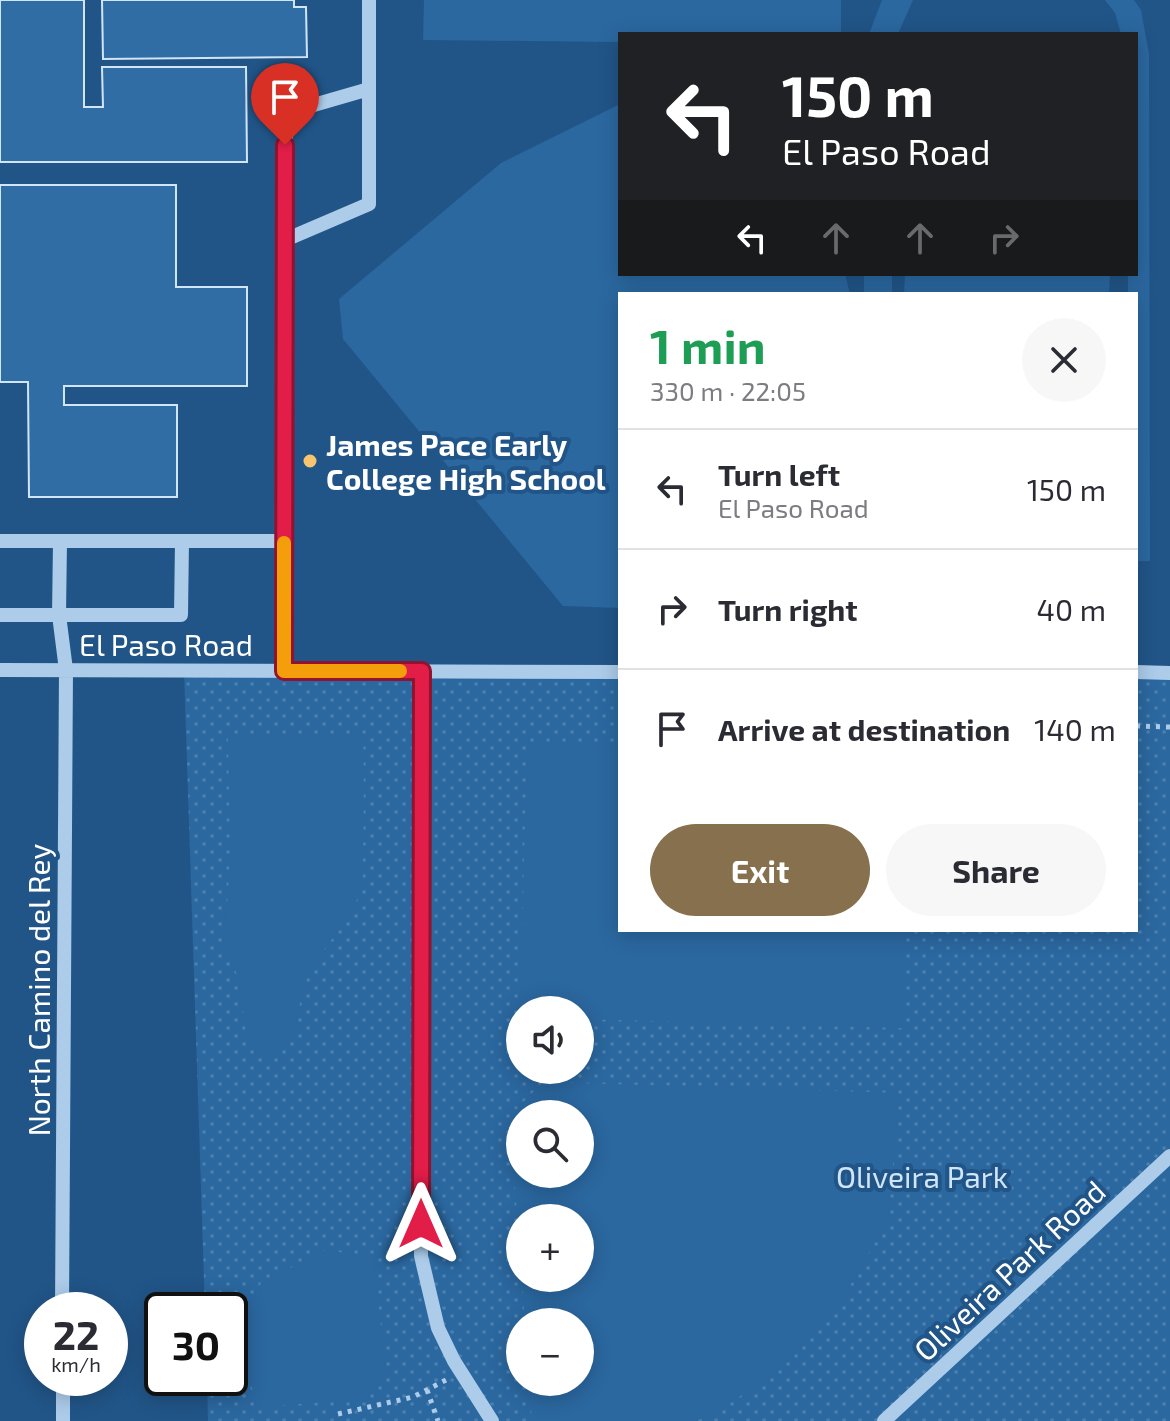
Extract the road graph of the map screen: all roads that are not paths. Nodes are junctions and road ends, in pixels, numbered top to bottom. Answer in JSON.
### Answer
{"nodes":[{"id":1,"x":369,"y":0,"type":"edge"},
{"id":2,"x":369,"y":89,"type":"junction"},
{"id":3,"x":285,"y":240,"type":"junction"},
{"id":4,"x":0,"y":541,"type":"edge"},
{"id":5,"x":60,"y":541,"type":"junction"},
{"id":6,"x":182,"y":541,"type":"junction"},
{"id":7,"x":284,"y":541,"type":"junction"},
{"id":8,"x":0,"y":615,"type":"edge"},
{"id":9,"x":59,"y":615,"type":"junction"},
{"id":10,"x":0,"y":670,"type":"edge"},
{"id":11,"x":66,"y":670,"type":"junction"},
{"id":12,"x":284,"y":671,"type":"junction"},
{"id":13,"x":422,"y":671,"type":"junction"},
{"id":14,"x":618,"y":672,"type":"edge"},
{"id":15,"x":1138,"y":672,"type":"edge"},
{"id":16,"x":1170,"y":673,"type":"edge"},
{"id":17,"x":1170,"y":1156,"type":"edge"},
{"id":18,"x":62,"y":1292,"type":"edge"},
{"id":19,"x":63,"y":1396,"type":"edge"},
{"id":20,"x":63,"y":1421,"type":"edge"},
{"id":21,"x":492,"y":1421,"type":"edge"},
{"id":22,"x":884,"y":1421,"type":"edge"}],
"edges":[{"from":1,"to":2,"type":"street"},
{"from":2,"to":3,"type":"street"},
{"from":2,"to":3,"type":"street"},
{"from":3,"to":7,"type":"street"},
{"from":4,"to":5,"type":"street"},
{"from":5,"to":6,"type":"street"},
{"from":5,"to":9,"type":"street","name":"North Camino del Rey"},
{"from":6,"to":7,"type":"street"},
{"from":6,"to":9,"type":"street"},
{"from":7,"to":12,"type":"street"},
{"from":8,"to":9,"type":"street"},
{"from":9,"to":11,"type":"street","name":"North Camino del Rey"},
{"from":10,"to":11,"type":"street","name":"El Paso Road"},
{"from":11,"to":12,"type":"street","name":"El Paso Road"},
{"from":11,"to":18,"type":"street","name":"North Camino del Rey"},
{"from":12,"to":13,"type":"street","name":"El Paso Road"},
{"from":13,"to":14,"type":"street","name":"El Paso Road"},
{"from":13,"to":21,"type":"street"},
{"from":15,"to":16,"type":"street"},
{"from":17,"to":22,"type":"street","name":"Oliveira Park Road"},
{"from":19,"to":20,"type":"street"}]}
